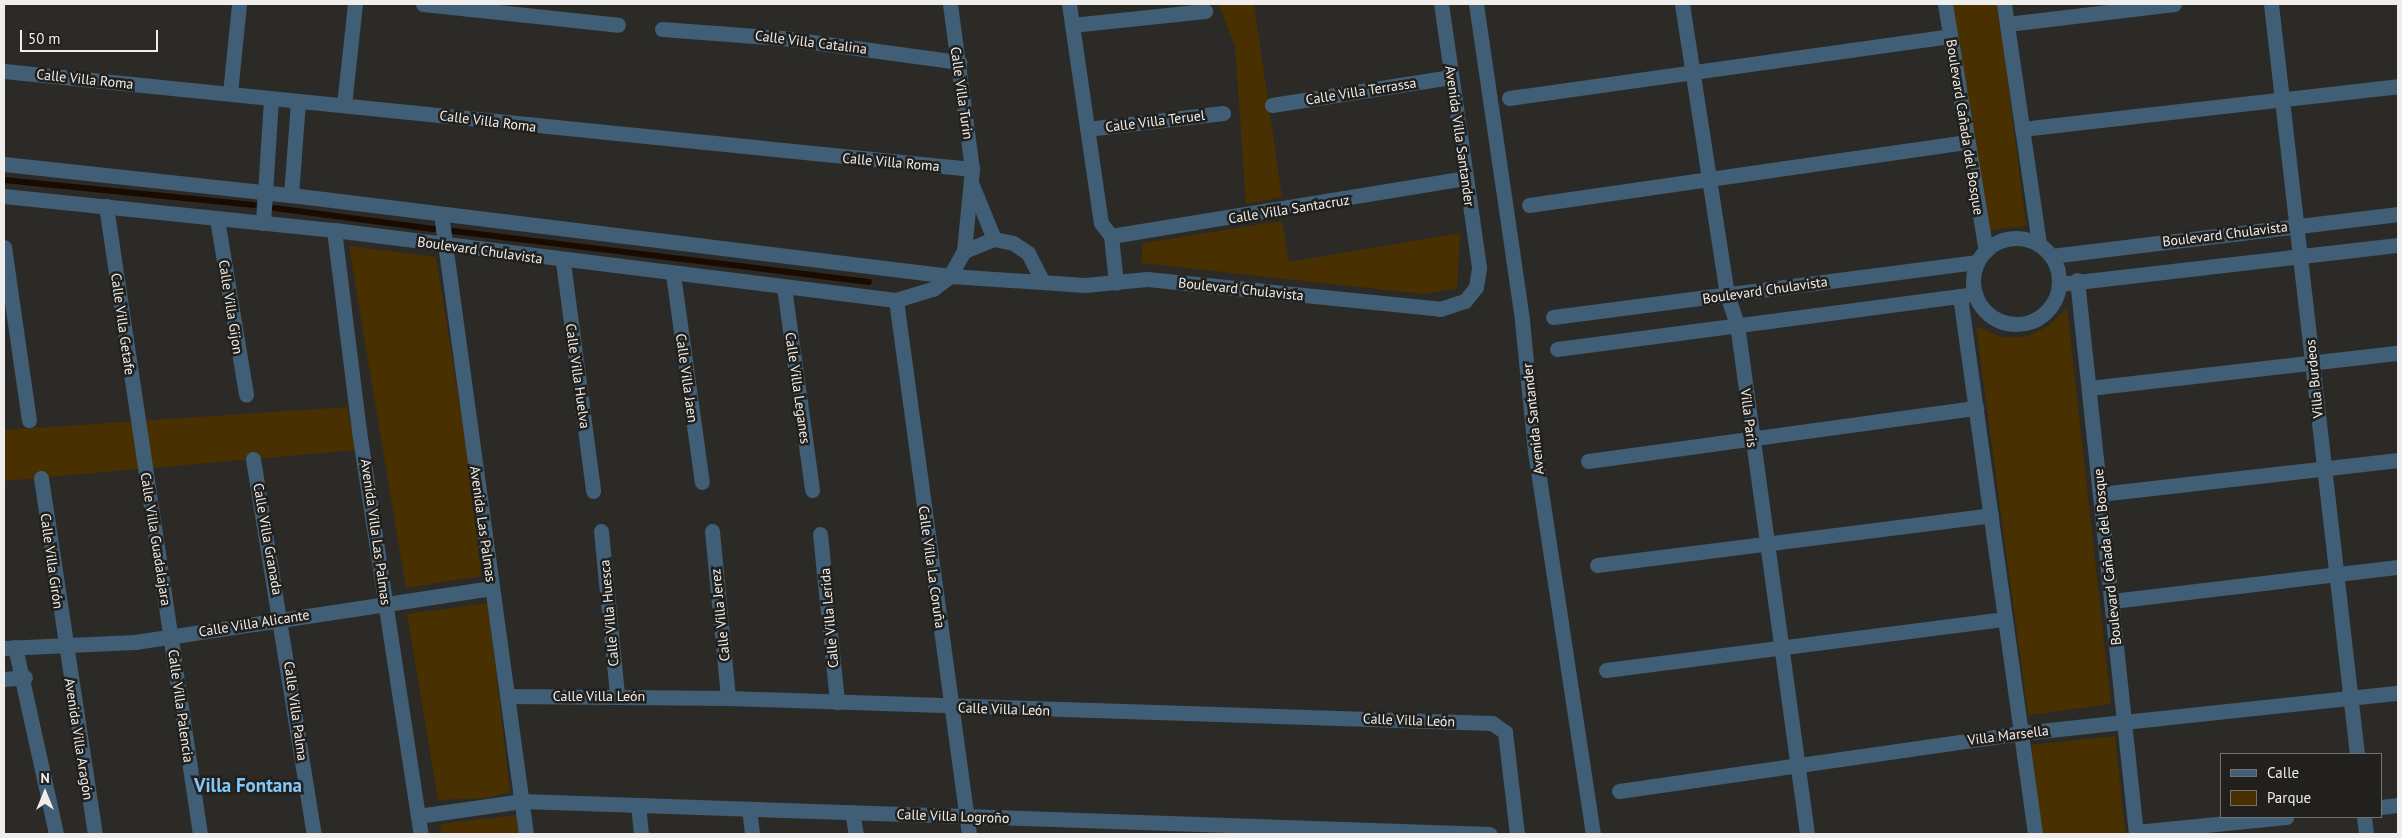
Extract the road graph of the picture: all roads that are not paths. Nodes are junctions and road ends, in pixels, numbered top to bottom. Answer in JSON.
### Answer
{"nodes":[{"id":1,"x":239,"y":4,"type":"edge"},
{"id":2,"x":355,"y":4,"type":"edge"},
{"id":3,"x":423,"y":4,"type":"edge"},
{"id":4,"x":950,"y":4,"type":"edge"},
{"id":5,"x":1069,"y":4,"type":"edge"},
{"id":6,"x":1441,"y":4,"type":"edge"},
{"id":7,"x":1476,"y":4,"type":"edge"},
{"id":8,"x":1682,"y":4,"type":"edge"},
{"id":9,"x":1945,"y":4,"type":"edge"},
{"id":10,"x":2004,"y":4,"type":"edge"},
{"id":11,"x":2174,"y":4,"type":"edge"},
{"id":12,"x":2271,"y":4,"type":"edge"},
{"id":13,"x":1205,"y":11,"type":"dead end"},
{"id":14,"x":2006,"y":24,"type":"junction"},
{"id":15,"x":618,"y":25,"type":"dead end"},
{"id":16,"x":1072,"y":25,"type":"junction"},
{"id":17,"x":662,"y":29,"type":"dead end"},
{"id":18,"x":1950,"y":36,"type":"junction"},
{"id":19,"x":959,"y":62,"type":"junction"},
{"id":20,"x":4,"y":71,"type":"edge"},
{"id":21,"x":1693,"y":75,"type":"junction"},
{"id":22,"x":1451,"y":77,"type":"junction"},
{"id":23,"x":2398,"y":86,"type":"edge"},
{"id":24,"x":230,"y":93,"type":"junction"},
{"id":25,"x":271,"y":98,"type":"junction"},
{"id":26,"x":1510,"y":98,"type":"dead end"},
{"id":27,"x":2282,"y":100,"type":"junction"},
{"id":28,"x":298,"y":101,"type":"junction"},
{"id":29,"x":344,"y":105,"type":"junction"},
{"id":30,"x":1272,"y":105,"type":"dead end"},
{"id":31,"x":1224,"y":113,"type":"dead end"},
{"id":32,"x":1087,"y":129,"type":"junction"},
{"id":33,"x":2022,"y":129,"type":"junction"},
{"id":34,"x":1965,"y":142,"type":"junction"},
{"id":35,"x":4,"y":164,"type":"edge"},
{"id":36,"x":972,"y":176,"type":"junction"},
{"id":37,"x":1466,"y":178,"type":"junction"},
{"id":38,"x":1707,"y":179,"type":"junction"},
{"id":39,"x":267,"y":192,"type":"junction"},
{"id":40,"x":291,"y":195,"type":"junction"},
{"id":41,"x":4,"y":196,"type":"edge"},
{"id":42,"x":1529,"y":205,"type":"dead end"},
{"id":43,"x":106,"y":206,"type":"junction"},
{"id":44,"x":441,"y":214,"type":"junction"},
{"id":45,"x":2398,"y":214,"type":"edge"},
{"id":46,"x":217,"y":219,"type":"junction"},
{"id":47,"x":263,"y":223,"type":"junction"},
{"id":48,"x":2297,"y":225,"type":"junction"},
{"id":49,"x":334,"y":230,"type":"junction"},
{"id":50,"x":1111,"y":236,"type":"junction"},
{"id":51,"x":994,"y":239,"type":"junction"},
{"id":52,"x":2039,"y":244,"type":"junction"},
{"id":53,"x":445,"y":245,"type":"junction"},
{"id":54,"x":2398,"y":245,"type":"edge"},
{"id":55,"x":4,"y":247,"type":"edge"},
{"id":56,"x":964,"y":251,"type":"junction"},
{"id":57,"x":1982,"y":256,"type":"junction"},
{"id":58,"x":2052,"y":256,"type":"junction"},
{"id":59,"x":2300,"y":257,"type":"junction"},
{"id":60,"x":563,"y":262,"type":"junction"},
{"id":61,"x":673,"y":274,"type":"junction"},
{"id":62,"x":950,"y":276,"type":"junction"},
{"id":63,"x":1041,"y":279,"type":"junction"},
{"id":64,"x":2077,"y":280,"type":"junction"},
{"id":65,"x":1116,"y":283,"type":"junction"},
{"id":66,"x":2060,"y":284,"type":"junction"},
{"id":67,"x":784,"y":287,"type":"junction"},
{"id":68,"x":1726,"y":295,"type":"junction"},
{"id":69,"x":1967,"y":295,"type":"junction"},
{"id":70,"x":896,"y":300,"type":"junction"},
{"id":71,"x":1440,"y":309,"type":"joint"},
{"id":72,"x":1553,"y":317,"type":"dead end"},
{"id":73,"x":1737,"y":324,"type":"junction"},
{"id":74,"x":1557,"y":349,"type":"dead end"},
{"id":75,"x":2398,"y":353,"type":"edge"},
{"id":76,"x":2312,"y":362,"type":"junction"},
{"id":77,"x":2089,"y":388,"type":"junction"},
{"id":78,"x":246,"y":395,"type":"dead end"},
{"id":79,"x":1976,"y":408,"type":"junction"},
{"id":80,"x":29,"y":420,"type":"dead end"},
{"id":81,"x":1751,"y":439,"type":"junction"},
{"id":82,"x":140,"y":441,"type":"joint"},
{"id":83,"x":253,"y":459,"type":"dead end"},
{"id":84,"x":2398,"y":460,"type":"edge"},
{"id":85,"x":1588,"y":461,"type":"dead end"},
{"id":86,"x":2324,"y":468,"type":"junction"},
{"id":87,"x":41,"y":478,"type":"dead end"},
{"id":88,"x":702,"y":482,"type":"dead end"},
{"id":89,"x":812,"y":490,"type":"dead end"},
{"id":90,"x":593,"y":491,"type":"dead end"},
{"id":91,"x":2100,"y":494,"type":"junction"},
{"id":92,"x":1991,"y":515,"type":"junction"},
{"id":93,"x":601,"y":531,"type":"dead end"},
{"id":94,"x":712,"y":531,"type":"dead end"},
{"id":95,"x":820,"y":534,"type":"dead end"},
{"id":96,"x":1765,"y":544,"type":"junction"},
{"id":97,"x":1597,"y":565,"type":"dead end"},
{"id":98,"x":2398,"y":567,"type":"edge"},
{"id":99,"x":2337,"y":574,"type":"junction"},
{"id":100,"x":492,"y":588,"type":"junction"},
{"id":101,"x":2112,"y":601,"type":"junction"},
{"id":102,"x":386,"y":603,"type":"junction"},
{"id":103,"x":282,"y":618,"type":"junction"},
{"id":104,"x":2005,"y":619,"type":"junction"},
{"id":105,"x":171,"y":636,"type":"junction"},
{"id":106,"x":63,"y":644,"type":"junction"},
{"id":107,"x":1778,"y":646,"type":"junction"},
{"id":108,"x":10,"y":648,"type":"edge"},
{"id":109,"x":1606,"y":670,"type":"dead end"},
{"id":110,"x":25,"y":677,"type":"junction"},
{"id":111,"x":4,"y":679,"type":"edge"},
{"id":112,"x":2398,"y":693,"type":"edge"},
{"id":113,"x":617,"y":695,"type":"junction"},
{"id":114,"x":507,"y":696,"type":"junction"},
{"id":115,"x":728,"y":698,"type":"junction"},
{"id":116,"x":2350,"y":699,"type":"junction"},
{"id":117,"x":837,"y":702,"type":"junction"},
{"id":118,"x":952,"y":708,"type":"junction"},
{"id":119,"x":2124,"y":722,"type":"junction"},
{"id":120,"x":2021,"y":733,"type":"junction"},
{"id":121,"x":2357,"y":753,"type":"edge"},
{"id":122,"x":1795,"y":762,"type":"junction"},
{"id":123,"x":1619,"y":791,"type":"dead end"},
{"id":124,"x":522,"y":801,"type":"junction"},
{"id":125,"x":638,"y":805,"type":"junction"},
{"id":126,"x":2398,"y":805,"type":"edge"},
{"id":127,"x":2382,"y":807,"type":"edge"},
{"id":128,"x":749,"y":809,"type":"junction"},
{"id":129,"x":852,"y":812,"type":"junction"},
{"id":130,"x":418,"y":816,"type":"junction"},
{"id":131,"x":966,"y":816,"type":"junction"},
{"id":132,"x":2277,"y":818,"type":"edge"},
{"id":133,"x":2364,"y":818,"type":"edge"},
{"id":134,"x":1079,"y":827,"type":"edge"},
{"id":135,"x":1189,"y":829,"type":"edge"},
{"id":136,"x":1298,"y":831,"type":"edge"},
{"id":137,"x":1405,"y":833,"type":"edge"},
{"id":138,"x":2136,"y":833,"type":"edge"},
{"id":139,"x":56,"y":834,"type":"edge"},
{"id":140,"x":94,"y":834,"type":"edge"},
{"id":141,"x":200,"y":834,"type":"edge"},
{"id":142,"x":314,"y":834,"type":"edge"},
{"id":143,"x":421,"y":834,"type":"edge"},
{"id":144,"x":526,"y":834,"type":"edge"},
{"id":145,"x":642,"y":834,"type":"edge"},
{"id":146,"x":752,"y":834,"type":"edge"},
{"id":147,"x":856,"y":834,"type":"edge"},
{"id":148,"x":969,"y":834,"type":"edge"},
{"id":149,"x":1489,"y":834,"type":"edge"},
{"id":150,"x":1517,"y":834,"type":"edge"},
{"id":151,"x":1593,"y":834,"type":"edge"},
{"id":152,"x":1807,"y":834,"type":"edge"},
{"id":153,"x":2035,"y":834,"type":"edge"},
{"id":154,"x":2366,"y":834,"type":"edge"}],
"edges":[{"from":1,"to":24,"type":"street"},
{"from":2,"to":29,"type":"street"},
{"from":3,"to":15,"type":"street"},
{"from":4,"to":19,"type":"street","name":"Calle Villa Turin"},
{"from":5,"to":16,"type":"street"},
{"from":6,"to":22,"type":"street","name":"Avenida Villa Santander"},
{"from":7,"to":151,"type":"street","name":"Avenida Santander"},
{"from":8,"to":21,"type":"street","name":"Villa Paris"},
{"from":9,"to":18,"type":"street","name":"Boulevard Cañada del Bosque"},
{"from":10,"to":14,"type":"street"},
{"from":11,"to":14,"type":"street"},
{"from":12,"to":27,"type":"street","name":"Villa Burdeos"},
{"from":13,"to":16,"type":"street"},
{"from":14,"to":33,"type":"street"},
{"from":16,"to":32,"type":"street"},
{"from":17,"to":19,"type":"street","name":"Calle Villa Catalina"},
{"from":18,"to":21,"type":"street"},
{"from":18,"to":34,"type":"street","name":"Boulevard Cañada del Bosque"},
{"from":19,"to":36,"type":"street","name":"Calle Villa Turin"},
{"from":20,"to":24,"type":"street","name":"Calle Villa Roma"},
{"from":21,"to":26,"type":"street"},
{"from":21,"to":38,"type":"street","name":"Villa Paris"},
{"from":22,"to":30,"type":"street","name":"Calle Villa Terrassa"},
{"from":22,"to":37,"type":"street","name":"Avenida Villa Santander"},
{"from":23,"to":27,"type":"street"},
{"from":24,"to":25,"type":"street","name":"Calle Villa Roma"},
{"from":25,"to":28,"type":"street","name":"Calle Villa Roma"},
{"from":25,"to":39,"type":"street"},
{"from":27,"to":33,"type":"street"},
{"from":27,"to":48,"type":"street","name":"Villa Burdeos"},
{"from":28,"to":29,"type":"street","name":"Calle Villa Roma"},
{"from":28,"to":40,"type":"street"},
{"from":29,"to":36,"type":"street","name":"Calle Villa Roma"},
{"from":31,"to":32,"type":"street","name":"Calle Villa Teruel"},
{"from":32,"to":50,"type":"street"},
{"from":33,"to":52,"type":"street"},
{"from":34,"to":38,"type":"street"},
{"from":34,"to":57,"type":"street","name":"Boulevard Cañada del Bosque"},
{"from":35,"to":39,"type":"street","name":"Boulevard Chulavista"},
{"from":36,"to":51,"type":"street","name":"Calle Villa Turin"},
{"from":36,"to":56,"type":"street","name":"Calle Villa Turin"},
{"from":37,"to":50,"type":"street","name":"Calle Villa Santacruz"},
{"from":37,"to":71,"type":"street","name":"Avenida Villa Santander"},
{"from":38,"to":42,"type":"street"},
{"from":38,"to":68,"type":"street","name":"Villa Paris"},
{"from":39,"to":40,"type":"street","name":"Boulevard Chulavista"},
{"from":39,"to":47,"type":"street"},
{"from":40,"to":44,"type":"street","name":"Boulevard Chulavista"},
{"from":41,"to":43,"type":"street","name":"Boulevard Chulavista"},
{"from":43,"to":46,"type":"street","name":"Boulevard Chulavista"},
{"from":43,"to":82,"type":"street","name":"Calle Villa Getafe"},
{"from":44,"to":53,"type":"street","name":"Avenida Las Palmas"},
{"from":44,"to":62,"type":"street","name":"Boulevard Chulavista"},
{"from":45,"to":48,"type":"street","name":"Boulevard Chulavista"},
{"from":46,"to":47,"type":"street","name":"Boulevard Chulavista"},
{"from":46,"to":78,"type":"street","name":"Calle Villa Gijon"},
{"from":47,"to":49,"type":"street","name":"Boulevard Chulavista"},
{"from":48,"to":58,"type":"street","name":"Boulevard Chulavista"},
{"from":48,"to":59,"type":"street","name":"Villa Burdeos"},
{"from":49,"to":53,"type":"street","name":"Boulevard Chulavista"},
{"from":49,"to":102,"type":"street","name":"Avenida Villa Las Palmas"},
{"from":50,"to":65,"type":"street"},
{"from":51,"to":56,"type":"street"},
{"from":51,"to":63,"type":"street"},
{"from":52,"to":57,"type":"street","name":"Boulevard Chulavista"},
{"from":52,"to":58,"type":"street"},
{"from":53,"to":60,"type":"street","name":"Boulevard Chulavista"},
{"from":53,"to":100,"type":"street","name":"Avenida Las Palmas"},
{"from":54,"to":59,"type":"street"},
{"from":55,"to":80,"type":"street"},
{"from":56,"to":62,"type":"street","name":"Boulevard Chulavista"},
{"from":57,"to":68,"type":"street","name":"Boulevard Chulavista"},
{"from":57,"to":69,"type":"street"},
{"from":58,"to":66,"type":"street"},
{"from":59,"to":64,"type":"street"},
{"from":59,"to":76,"type":"street","name":"Villa Burdeos"},
{"from":60,"to":61,"type":"street","name":"Boulevard Chulavista"},
{"from":60,"to":90,"type":"street","name":"Calle Villa Huelva"},
{"from":61,"to":67,"type":"street","name":"Boulevard Chulavista"},
{"from":61,"to":88,"type":"street","name":"Calle Villa Jaen"},
{"from":62,"to":63,"type":"street","name":"Boulevard Chulavista"},
{"from":62,"to":70,"type":"street","name":"Boulevard Chulavista"},
{"from":63,"to":65,"type":"street","name":"Boulevard Chulavista"},
{"from":64,"to":66,"type":"street"},
{"from":64,"to":77,"type":"street","name":"Boulevard Cañada del Bosque"},
{"from":65,"to":71,"type":"street","name":"Boulevard Chulavista"},
{"from":66,"to":69,"type":"street"},
{"from":67,"to":70,"type":"street","name":"Boulevard Chulavista"},
{"from":67,"to":89,"type":"street","name":"Calle Villa Leganes"},
{"from":68,"to":72,"type":"street","name":"Boulevard Chulavista"},
{"from":68,"to":73,"type":"street","name":"Villa Paris"},
{"from":69,"to":73,"type":"street"},
{"from":69,"to":79,"type":"street"},
{"from":70,"to":118,"type":"street","name":"Calle Villa La Coruña"},
{"from":73,"to":74,"type":"street"},
{"from":73,"to":81,"type":"street","name":"Villa Paris"},
{"from":75,"to":76,"type":"street"},
{"from":76,"to":77,"type":"street"},
{"from":76,"to":86,"type":"street","name":"Villa Burdeos"},
{"from":77,"to":91,"type":"street","name":"Boulevard Cañada del Bosque"},
{"from":79,"to":81,"type":"street"},
{"from":79,"to":92,"type":"street"},
{"from":81,"to":85,"type":"street"},
{"from":81,"to":96,"type":"street","name":"Villa Paris"},
{"from":82,"to":105,"type":"street","name":"Calle Villa Guadalajara"},
{"from":83,"to":103,"type":"street","name":"Calle Villa Granada"},
{"from":84,"to":86,"type":"street"},
{"from":86,"to":91,"type":"street"},
{"from":86,"to":99,"type":"street","name":"Villa Burdeos"},
{"from":87,"to":106,"type":"street","name":"Calle Villa Girón"},
{"from":91,"to":101,"type":"street","name":"Boulevard Cañada del Bosque"},
{"from":92,"to":96,"type":"street"},
{"from":92,"to":104,"type":"street"},
{"from":93,"to":113,"type":"street","name":"Calle Villa Huesca"},
{"from":94,"to":115,"type":"street","name":"Calle Villa Jerez"},
{"from":95,"to":117,"type":"street","name":"Calle Villa Lerida"},
{"from":96,"to":97,"type":"street"},
{"from":96,"to":107,"type":"street","name":"Villa Paris"},
{"from":98,"to":99,"type":"street"},
{"from":99,"to":101,"type":"street"},
{"from":99,"to":116,"type":"street","name":"Villa Burdeos"},
{"from":100,"to":102,"type":"street","name":"Calle Villa Alicante"},
{"from":100,"to":114,"type":"street","name":"Avenida Las Palmas"},
{"from":101,"to":119,"type":"street","name":"Boulevard Cañada del Bosque"},
{"from":102,"to":103,"type":"street","name":"Calle Villa Alicante"},
{"from":102,"to":130,"type":"street","name":"Avenida Villa Las Palmas"},
{"from":103,"to":105,"type":"street","name":"Calle Villa Alicante"},
{"from":103,"to":142,"type":"street","name":"Calle Villa Palma"},
{"from":104,"to":107,"type":"street"},
{"from":104,"to":120,"type":"street"},
{"from":105,"to":106,"type":"street","name":"Calle Villa Alicante"},
{"from":105,"to":141,"type":"street","name":"Calle Villa Palencia"},
{"from":106,"to":108,"type":"street","name":"Calle Villa Alicante"},
{"from":106,"to":140,"type":"street","name":"Avenida Villa Aragón"},
{"from":107,"to":109,"type":"street"},
{"from":107,"to":122,"type":"street","name":"Villa Paris"},
{"from":108,"to":110,"type":"street"},
{"from":110,"to":111,"type":"street"},
{"from":110,"to":139,"type":"street"},
{"from":112,"to":116,"type":"street","name":"Villa Marsella"},
{"from":113,"to":114,"type":"street","name":"Calle Villa León"},
{"from":113,"to":115,"type":"street","name":"Calle Villa León"},
{"from":114,"to":124,"type":"street","name":"Avenida Las Palmas"},
{"from":115,"to":117,"type":"street","name":"Calle Villa León"},
{"from":116,"to":119,"type":"street","name":"Villa Marsella"},
{"from":116,"to":121,"type":"street","name":"Villa Burdeos"},
{"from":117,"to":118,"type":"street","name":"Calle Villa León"},
{"from":118,"to":131,"type":"street","name":"Calle Villa La Coruña"},
{"from":118,"to":150,"type":"street","name":"Calle Villa León"},
{"from":119,"to":120,"type":"street","name":"Villa Marsella"},
{"from":119,"to":138,"type":"street","name":"Boulevard Cañada del Bosque"},
{"from":120,"to":122,"type":"street","name":"Villa Marsella"},
{"from":120,"to":153,"type":"street"},
{"from":122,"to":123,"type":"street","name":"Villa Marsella"},
{"from":122,"to":152,"type":"street","name":"Villa Paris"},
{"from":124,"to":125,"type":"street","name":"Calle Villa Logroño"},
{"from":124,"to":130,"type":"street","name":"Calle Villa Logroño"},
{"from":124,"to":144,"type":"street","name":"Avenida Las Palmas"},
{"from":125,"to":128,"type":"street","name":"Calle Villa Logroño"},
{"from":125,"to":145,"type":"street"},
{"from":126,"to":127,"type":"street"},
{"from":128,"to":129,"type":"street","name":"Calle Villa Logroño"},
{"from":128,"to":146,"type":"street"},
{"from":129,"to":131,"type":"street","name":"Calle Villa Logroño"},
{"from":129,"to":147,"type":"street"},
{"from":130,"to":143,"type":"street","name":"Avenida Villa Las Palmas"},
{"from":131,"to":134,"type":"street","name":"Calle Villa Logroño"},
{"from":131,"to":148,"type":"street","name":"Calle Villa La Coruña"},
{"from":132,"to":138,"type":"street"},
{"from":133,"to":154,"type":"street"},
{"from":134,"to":135,"type":"street","name":"Calle Villa Logroño"},
{"from":135,"to":136,"type":"street","name":"Calle Villa Logroño"},
{"from":136,"to":137,"type":"street","name":"Calle Villa Logroño"},
{"from":137,"to":149,"type":"street","name":"Calle Villa Logroño"}]}
